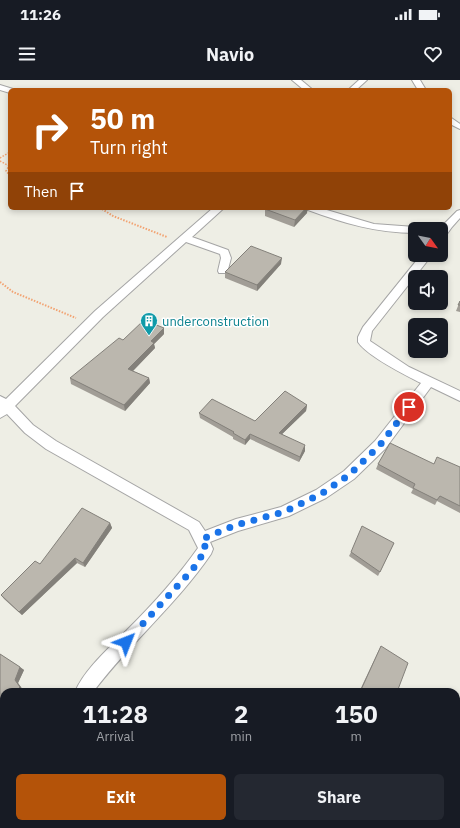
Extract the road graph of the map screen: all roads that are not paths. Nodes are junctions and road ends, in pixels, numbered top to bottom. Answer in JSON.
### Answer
{"nodes":[{"id":1,"x":296,"y":80,"type":"edge"},
{"id":2,"x":363,"y":80,"type":"edge"},
{"id":3,"x":306,"y":88,"type":"edge"},
{"id":4,"x":354,"y":88,"type":"edge"},
{"id":5,"x":217,"y":210,"type":"edge"},
{"id":6,"x":317,"y":210,"type":"edge"},
{"id":7,"x":460,"y":213,"type":"edge"},
{"id":8,"x":448,"y":225,"type":"edge"},
{"id":9,"x":408,"y":230,"type":"edge"},
{"id":10,"x":181,"y":240,"type":"junction"},
{"id":11,"x":421,"y":262,"type":"edge"},
{"id":12,"x":224,"y":271,"type":"edge"},
{"id":13,"x":428,"y":382,"type":"junction"},
{"id":14,"x":460,"y":396,"type":"edge"},
{"id":15,"x":2,"y":407,"type":"edge"},
{"id":16,"x":202,"y":539,"type":"junction"},
{"id":17,"x":86,"y":688,"type":"edge"}],
"edges":[{"from":1,"to":3,"type":"street"},
{"from":2,"to":4,"type":"street"},
{"from":5,"to":10,"type":"street"},
{"from":6,"to":9,"type":"street"},
{"from":7,"to":8,"type":"street"},
{"from":10,"to":12,"type":"street"},
{"from":10,"to":15,"type":"street"},
{"from":11,"to":13,"type":"street"},
{"from":13,"to":14,"type":"street"},
{"from":13,"to":16,"type":"street"},
{"from":15,"to":16,"type":"street"},
{"from":16,"to":17,"type":"street"}]}
